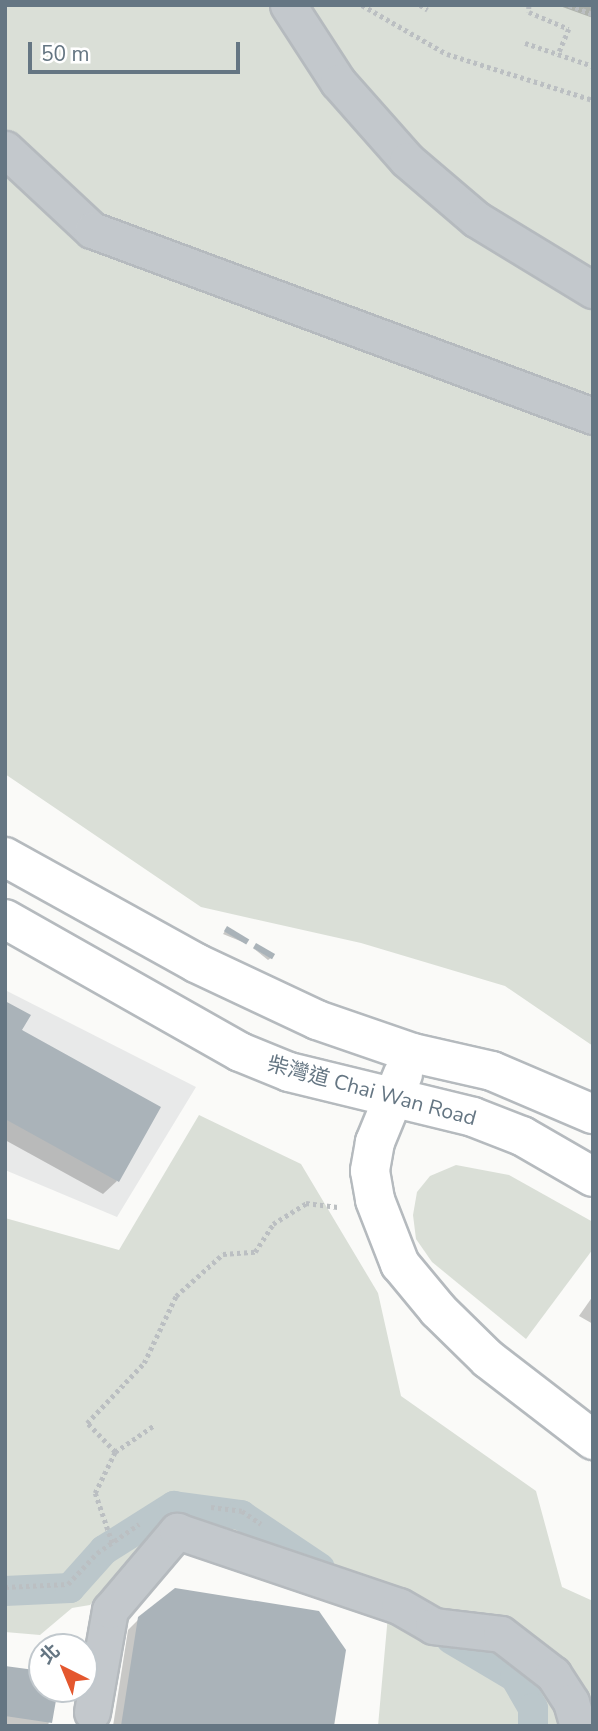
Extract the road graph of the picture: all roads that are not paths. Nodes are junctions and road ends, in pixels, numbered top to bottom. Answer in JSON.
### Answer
{"nodes":[{"id":1,"x":288,"y":5,"type":"edge"},
{"id":2,"x":5,"y":149,"type":"edge"},
{"id":3,"x":593,"y":290,"type":"edge"},
{"id":4,"x":593,"y":415,"type":"edge"},
{"id":5,"x":5,"y":857,"type":"edge"},
{"id":6,"x":5,"y":919,"type":"edge"},
{"id":7,"x":414,"y":1053,"type":"junction"},
{"id":8,"x":393,"y":1096,"type":"junction"},
{"id":9,"x":593,"y":1114,"type":"edge"},
{"id":10,"x":593,"y":1177,"type":"edge"},
{"id":11,"x":593,"y":1440,"type":"edge"},
{"id":12,"x":92,"y":1712,"type":"dead end"},
{"id":13,"x":578,"y":1726,"type":"edge"}],
"edges":[{"from":1,"to":3,"type":"lane"},
{"from":2,"to":4,"type":"lane"},
{"from":5,"to":7,"type":"main road"},
{"from":6,"to":8,"type":"main road","name":"柴灣道 Chai Wan Road"},
{"from":7,"to":8,"type":"main road"},
{"from":7,"to":9,"type":"main road"},
{"from":8,"to":10,"type":"main road","name":"柴灣道 Chai Wan Road"},
{"from":8,"to":11,"type":"main road"},
{"from":12,"to":13,"type":"lane"}]}
